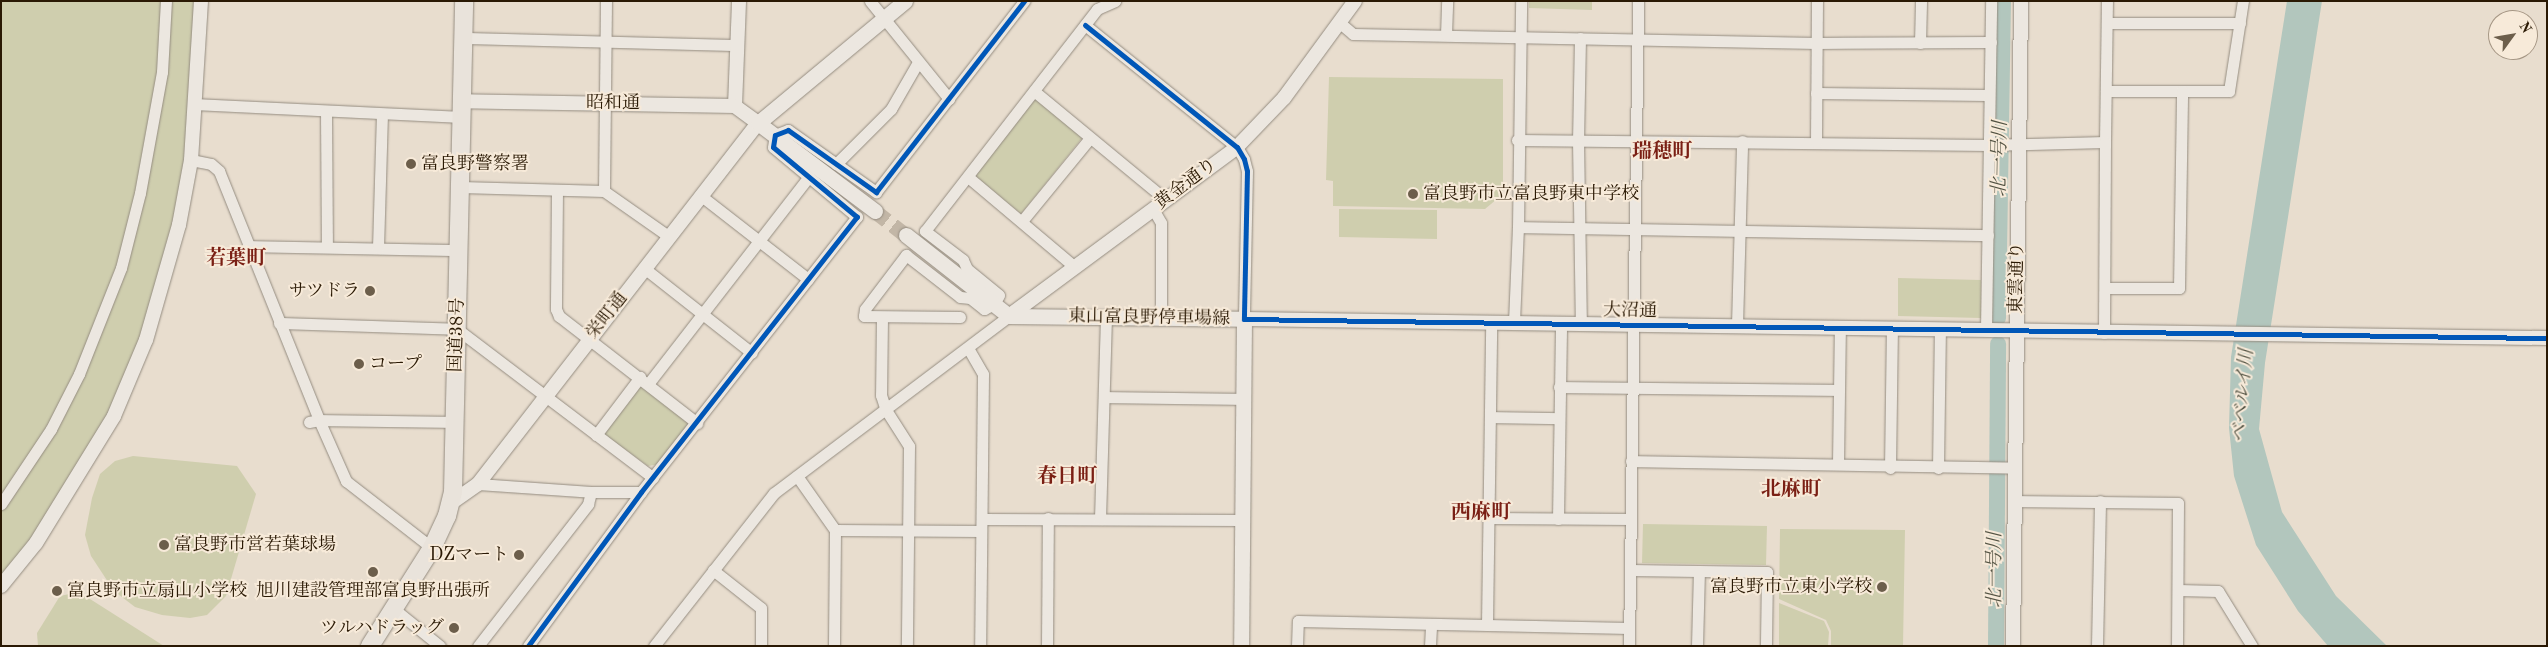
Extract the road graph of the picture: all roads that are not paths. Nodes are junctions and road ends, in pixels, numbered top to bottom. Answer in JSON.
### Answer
{"nodes":[{"id":1,"x":166,"y":1,"type":"edge"},
{"id":2,"x":201,"y":1,"type":"edge"},
{"id":3,"x":464,"y":1,"type":"edge"},
{"id":4,"x":606,"y":1,"type":"edge"},
{"id":5,"x":739,"y":1,"type":"edge"},
{"id":6,"x":870,"y":1,"type":"edge"},
{"id":7,"x":905,"y":1,"type":"edge"},
{"id":8,"x":1024,"y":1,"type":"edge"},
{"id":9,"x":1115,"y":1,"type":"edge"},
{"id":10,"x":1355,"y":1,"type":"edge"},
{"id":11,"x":1447,"y":1,"type":"edge"},
{"id":12,"x":1521,"y":1,"type":"edge"},
{"id":13,"x":1638,"y":1,"type":"edge"},
{"id":14,"x":1818,"y":1,"type":"edge"},
{"id":15,"x":1921,"y":1,"type":"edge"},
{"id":16,"x":1991,"y":1,"type":"edge"},
{"id":17,"x":2021,"y":1,"type":"edge"},
{"id":18,"x":2107,"y":1,"type":"edge"},
{"id":19,"x":2243,"y":1,"type":"edge"},
{"id":20,"x":883,"y":19,"type":"junction"},
{"id":21,"x":1340,"y":23,"type":"junction"},
{"id":22,"x":2107,"y":23,"type":"junction"},
{"id":23,"x":2240,"y":23,"type":"junction"},
{"id":24,"x":1085,"y":25,"type":"junction"},
{"id":25,"x":1446,"y":35,"type":"junction"},
{"id":26,"x":1521,"y":37,"type":"junction"},
{"id":27,"x":463,"y":38,"type":"junction"},
{"id":28,"x":1580,"y":38,"type":"junction"},
{"id":29,"x":1638,"y":40,"type":"junction"},
{"id":30,"x":605,"y":42,"type":"junction"},
{"id":31,"x":1991,"y":42,"type":"junction"},
{"id":32,"x":1817,"y":43,"type":"junction"},
{"id":33,"x":1920,"y":43,"type":"junction"},
{"id":34,"x":737,"y":45,"type":"junction"},
{"id":35,"x":918,"y":62,"type":"junction"},
{"id":36,"x":2106,"y":90,"type":"junction"},
{"id":37,"x":1034,"y":91,"type":"junction"},
{"id":38,"x":2182,"y":91,"type":"junction"},
{"id":39,"x":1816,"y":93,"type":"junction"},
{"id":40,"x":1987,"y":94,"type":"dead end"},
{"id":41,"x":949,"y":99,"type":"junction"},
{"id":42,"x":605,"y":103,"type":"junction"},
{"id":43,"x":194,"y":104,"type":"junction"},
{"id":44,"x":735,"y":106,"type":"junction"},
{"id":45,"x":462,"y":109,"type":"junction"},
{"id":46,"x":326,"y":111,"type":"junction"},
{"id":47,"x":382,"y":114,"type":"junction"},
{"id":48,"x":758,"y":123,"type":"junction"},
{"id":49,"x":775,"y":135,"type":"junction"},
{"id":50,"x":1090,"y":138,"type":"junction"},
{"id":51,"x":1636,"y":139,"type":"junction"},
{"id":52,"x":1518,"y":140,"type":"junction"},
{"id":53,"x":1578,"y":140,"type":"junction"},
{"id":54,"x":1742,"y":141,"type":"junction"},
{"id":55,"x":1816,"y":142,"type":"junction"},
{"id":56,"x":2105,"y":142,"type":"junction"},
{"id":57,"x":2003,"y":144,"type":"junction"},
{"id":58,"x":1237,"y":146,"type":"junction"},
{"id":59,"x":191,"y":160,"type":"junction"},
{"id":60,"x":836,"y":164,"type":"junction"},
{"id":61,"x":968,"y":177,"type":"junction"},
{"id":62,"x":808,"y":178,"type":"junction"},
{"id":63,"x":460,"y":187,"type":"junction"},
{"id":64,"x":557,"y":190,"type":"junction"},
{"id":65,"x":604,"y":192,"type":"junction"},
{"id":66,"x":700,"y":196,"type":"junction"},
{"id":67,"x":1165,"y":199,"type":"junction"},
{"id":68,"x":1153,"y":208,"type":"junction"},
{"id":69,"x":875,"y":211,"type":"tunnel mouth"},
{"id":70,"x":1022,"y":221,"type":"junction"},
{"id":71,"x":1518,"y":227,"type":"junction"},
{"id":72,"x":1579,"y":229,"type":"junction"},
{"id":73,"x":1635,"y":230,"type":"junction"},
{"id":74,"x":1739,"y":231,"type":"junction"},
{"id":75,"x":906,"y":235,"type":"tunnel mouth"},
{"id":76,"x":1988,"y":235,"type":"junction"},
{"id":77,"x":668,"y":236,"type":"junction"},
{"id":78,"x":757,"y":241,"type":"junction"},
{"id":79,"x":248,"y":246,"type":"junction"},
{"id":80,"x":327,"y":246,"type":"junction"},
{"id":81,"x":378,"y":248,"type":"junction"},
{"id":82,"x":459,"y":250,"type":"junction"},
{"id":83,"x":1075,"y":267,"type":"junction"},
{"id":84,"x":644,"y":268,"type":"junction"},
{"id":85,"x":808,"y":279,"type":"junction"},
{"id":86,"x":2105,"y":288,"type":"junction"},
{"id":87,"x":994,"y":304,"type":"junction"},
{"id":88,"x":702,"y":314,"type":"junction"},
{"id":89,"x":1008,"y":316,"type":"junction"},
{"id":90,"x":882,"y":317,"type":"junction"},
{"id":91,"x":1106,"y":317,"type":"junction"},
{"id":92,"x":960,"y":318,"type":"dead end"},
{"id":93,"x":1161,"y":318,"type":"junction"},
{"id":94,"x":1244,"y":319,"type":"junction"},
{"id":95,"x":1491,"y":322,"type":"junction"},
{"id":96,"x":1514,"y":322,"type":"junction"},
{"id":97,"x":279,"y":323,"type":"junction"},
{"id":98,"x":1560,"y":323,"type":"junction"},
{"id":99,"x":1581,"y":324,"type":"junction"},
{"id":100,"x":1737,"y":324,"type":"junction"},
{"id":101,"x":1634,"y":325,"type":"junction"},
{"id":102,"x":1840,"y":326,"type":"junction"},
{"id":103,"x":457,"y":328,"type":"junction"},
{"id":104,"x":1892,"y":328,"type":"junction"},
{"id":105,"x":1940,"y":329,"type":"junction"},
{"id":106,"x":1986,"y":329,"type":"junction"},
{"id":107,"x":2016,"y":331,"type":"junction"},
{"id":108,"x":2104,"y":332,"type":"junction"},
{"id":109,"x":2547,"y":338,"type":"edge"},
{"id":110,"x":590,"y":339,"type":"junction"},
{"id":111,"x":968,"y":348,"type":"junction"},
{"id":112,"x":752,"y":353,"type":"junction"},
{"id":113,"x":644,"y":380,"type":"junction"},
{"id":114,"x":1559,"y":387,"type":"junction"},
{"id":115,"x":1632,"y":389,"type":"junction"},
{"id":116,"x":1838,"y":390,"type":"junction"},
{"id":117,"x":546,"y":396,"type":"junction"},
{"id":118,"x":1104,"y":397,"type":"junction"},
{"id":119,"x":1244,"y":399,"type":"junction"},
{"id":120,"x":886,"y":410,"type":"junction"},
{"id":121,"x":1490,"y":416,"type":"junction"},
{"id":122,"x":1558,"y":418,"type":"junction"},
{"id":123,"x":314,"y":421,"type":"junction"},
{"id":124,"x":454,"y":422,"type":"junction"},
{"id":125,"x":697,"y":423,"type":"junction"},
{"id":126,"x":596,"y":435,"type":"junction"},
{"id":127,"x":1632,"y":461,"type":"junction"},
{"id":128,"x":1838,"y":464,"type":"junction"},
{"id":129,"x":1890,"y":468,"type":"junction"},
{"id":130,"x":1938,"y":468,"type":"junction"},
{"id":131,"x":2003,"y":468,"type":"junction"},
{"id":132,"x":796,"y":476,"type":"junction"},
{"id":133,"x":653,"y":478,"type":"junction"},
{"id":134,"x":478,"y":484,"type":"junction"},
{"id":135,"x":590,"y":492,"type":"junction"},
{"id":136,"x":641,"y":492,"type":"junction"},
{"id":137,"x":2015,"y":501,"type":"junction"},
{"id":138,"x":2100,"y":501,"type":"junction"},
{"id":139,"x":451,"y":503,"type":"junction"},
{"id":140,"x":1,"y":504,"type":"edge"},
{"id":141,"x":1048,"y":518,"type":"junction"},
{"id":142,"x":1488,"y":518,"type":"junction"},
{"id":143,"x":982,"y":519,"type":"junction"},
{"id":144,"x":1100,"y":519,"type":"junction"},
{"id":145,"x":1558,"y":519,"type":"junction"},
{"id":146,"x":1631,"y":519,"type":"junction"},
{"id":147,"x":1243,"y":520,"type":"junction"},
{"id":148,"x":835,"y":530,"type":"junction"},
{"id":149,"x":909,"y":530,"type":"junction"},
{"id":150,"x":981,"y":531,"type":"junction"},
{"id":151,"x":432,"y":548,"type":"junction"},
{"id":152,"x":713,"y":570,"type":"junction"},
{"id":153,"x":1630,"y":570,"type":"junction"},
{"id":154,"x":1699,"y":571,"type":"junction"},
{"id":155,"x":1,"y":586,"type":"edge"},
{"id":156,"x":2178,"y":590,"type":"junction"},
{"id":157,"x":394,"y":609,"type":"junction"},
{"id":158,"x":1431,"y":624,"type":"junction"},
{"id":159,"x":1487,"y":625,"type":"junction"},
{"id":160,"x":1629,"y":628,"type":"junction"},
{"id":161,"x":370,"y":646,"type":"edge"},
{"id":162,"x":440,"y":646,"type":"edge"},
{"id":163,"x":478,"y":646,"type":"edge"},
{"id":164,"x":528,"y":646,"type":"edge"},
{"id":165,"x":654,"y":646,"type":"edge"},
{"id":166,"x":761,"y":646,"type":"edge"},
{"id":167,"x":834,"y":646,"type":"edge"},
{"id":168,"x":907,"y":646,"type":"edge"},
{"id":169,"x":980,"y":646,"type":"edge"},
{"id":170,"x":1047,"y":646,"type":"edge"},
{"id":171,"x":1241,"y":646,"type":"edge"},
{"id":172,"x":1297,"y":646,"type":"edge"},
{"id":173,"x":1430,"y":646,"type":"edge"},
{"id":174,"x":1628,"y":646,"type":"edge"},
{"id":175,"x":1697,"y":646,"type":"edge"},
{"id":176,"x":1766,"y":646,"type":"edge"},
{"id":177,"x":2013,"y":646,"type":"edge"},
{"id":178,"x":2098,"y":646,"type":"edge"},
{"id":179,"x":2177,"y":646,"type":"edge"},
{"id":180,"x":2252,"y":646,"type":"edge"}],
"edges":[{"from":1,"to":140,"type":"street"},
{"from":2,"to":43,"type":"street"},
{"from":3,"to":27,"type":"highway","name":"国道38号"},
{"from":4,"to":30,"type":"street"},
{"from":5,"to":34,"type":"street"},
{"from":6,"to":20,"type":"street"},
{"from":7,"to":20,"type":"main road"},
{"from":8,"to":41,"type":"street"},
{"from":9,"to":24,"type":"street"},
{"from":10,"to":21,"type":"street","name":"黄金通り"},
{"from":11,"to":25,"type":"street"},
{"from":12,"to":26,"type":"street"},
{"from":13,"to":29,"type":"street"},
{"from":14,"to":32,"type":"street"},
{"from":15,"to":33,"type":"street"},
{"from":16,"to":31,"type":"street"},
{"from":17,"to":57,"type":"street","name":"東雲通り"},
{"from":18,"to":22,"type":"street"},
{"from":19,"to":23,"type":"street"},
{"from":20,"to":35,"type":"street"},
{"from":20,"to":48,"type":"main road"},
{"from":21,"to":25,"type":"street"},
{"from":21,"to":58,"type":"street","name":"黄金通り"},
{"from":22,"to":23,"type":"street"},
{"from":22,"to":36,"type":"street"},
{"from":23,"to":38,"type":"street"},
{"from":24,"to":37,"type":"street"},
{"from":24,"to":58,"type":"street"},
{"from":25,"to":26,"type":"street"},
{"from":26,"to":28,"type":"street"},
{"from":26,"to":52,"type":"street"},
{"from":27,"to":30,"type":"street"},
{"from":27,"to":45,"type":"highway","name":"国道38号"},
{"from":28,"to":29,"type":"street"},
{"from":28,"to":53,"type":"street"},
{"from":29,"to":32,"type":"street"},
{"from":29,"to":51,"type":"street"},
{"from":30,"to":34,"type":"street"},
{"from":30,"to":42,"type":"street"},
{"from":31,"to":33,"type":"street"},
{"from":31,"to":57,"type":"street"},
{"from":32,"to":33,"type":"street"},
{"from":32,"to":39,"type":"street"},
{"from":34,"to":44,"type":"street"},
{"from":35,"to":41,"type":"street"},
{"from":35,"to":60,"type":"street"},
{"from":36,"to":38,"type":"street"},
{"from":36,"to":56,"type":"street"},
{"from":37,"to":50,"type":"street"},
{"from":37,"to":61,"type":"street"},
{"from":38,"to":86,"type":"street"},
{"from":39,"to":40,"type":"street"},
{"from":39,"to":55,"type":"street"},
{"from":41,"to":60,"type":"street"},
{"from":42,"to":44,"type":"street","name":"昭和通"},
{"from":42,"to":45,"type":"street","name":"昭和通"},
{"from":42,"to":65,"type":"street"},
{"from":43,"to":46,"type":"street"},
{"from":43,"to":59,"type":"street"},
{"from":44,"to":48,"type":"street"},
{"from":45,"to":47,"type":"street"},
{"from":45,"to":63,"type":"highway","name":"国道38号"},
{"from":46,"to":47,"type":"street"},
{"from":46,"to":80,"type":"street"},
{"from":47,"to":81,"type":"street"},
{"from":48,"to":49,"type":"main road"},
{"from":48,"to":66,"type":"street","name":"栄町通"},
{"from":49,"to":60,"type":"street"},
{"from":49,"to":62,"type":"street"},
{"from":49,"to":69,"type":"main road"},
{"from":50,"to":67,"type":"street"},
{"from":50,"to":70,"type":"street"},
{"from":51,"to":53,"type":"street"},
{"from":51,"to":54,"type":"street"},
{"from":51,"to":73,"type":"street"},
{"from":52,"to":53,"type":"street"},
{"from":52,"to":71,"type":"street"},
{"from":53,"to":72,"type":"street"},
{"from":54,"to":55,"type":"street"},
{"from":54,"to":74,"type":"street"},
{"from":55,"to":57,"type":"street"},
{"from":56,"to":57,"type":"street"},
{"from":56,"to":86,"type":"street"},
{"from":57,"to":76,"type":"street"},
{"from":57,"to":107,"type":"street","name":"東雲通り"},
{"from":58,"to":67,"type":"street","name":"黄金通り"},
{"from":58,"to":94,"type":"street"},
{"from":59,"to":79,"type":"street"},
{"from":59,"to":155,"type":"street"},
{"from":61,"to":70,"type":"street"},
{"from":61,"to":87,"type":"street"},
{"from":62,"to":78,"type":"street"},
{"from":62,"to":85,"type":"street"},
{"from":63,"to":64,"type":"street"},
{"from":63,"to":82,"type":"highway","name":"国道38号"},
{"from":64,"to":65,"type":"street"},
{"from":64,"to":110,"type":"street"},
{"from":65,"to":77,"type":"street"},
{"from":66,"to":77,"type":"street","name":"栄町通"},
{"from":66,"to":78,"type":"street"},
{"from":67,"to":68,"type":"street","name":"黄金通り"},
{"from":68,"to":83,"type":"street","name":"黄金通り"},
{"from":68,"to":93,"type":"street"},
{"from":70,"to":83,"type":"street"},
{"from":71,"to":72,"type":"street"},
{"from":71,"to":96,"type":"street"},
{"from":72,"to":73,"type":"street"},
{"from":72,"to":99,"type":"street"},
{"from":73,"to":74,"type":"street"},
{"from":73,"to":101,"type":"street"},
{"from":74,"to":76,"type":"street"},
{"from":74,"to":100,"type":"street"},
{"from":75,"to":87,"type":"main road"},
{"from":76,"to":106,"type":"street"},
{"from":77,"to":84,"type":"street","name":"栄町通"},
{"from":78,"to":85,"type":"street"},
{"from":78,"to":88,"type":"street"},
{"from":79,"to":80,"type":"street"},
{"from":79,"to":97,"type":"street"},
{"from":80,"to":81,"type":"street"},
{"from":81,"to":82,"type":"street"},
{"from":82,"to":103,"type":"highway","name":"国道38号"},
{"from":83,"to":89,"type":"street","name":"黄金通り"},
{"from":84,"to":88,"type":"street"},
{"from":84,"to":110,"type":"street","name":"栄町通"},
{"from":85,"to":112,"type":"street"},
{"from":86,"to":108,"type":"street"},
{"from":87,"to":89,"type":"main road"},
{"from":87,"to":90,"type":"street"},
{"from":88,"to":112,"type":"street"},
{"from":88,"to":113,"type":"street"},
{"from":89,"to":91,"type":"main road","name":"東山富良野停車場線"},
{"from":89,"to":111,"type":"street"},
{"from":90,"to":92,"type":"street"},
{"from":90,"to":120,"type":"street"},
{"from":91,"to":93,"type":"main road","name":"東山富良野停車場線"},
{"from":91,"to":118,"type":"street"},
{"from":93,"to":94,"type":"main road","name":"東山富良野停車場線"},
{"from":94,"to":95,"type":"street","name":"大沼通"},
{"from":94,"to":119,"type":"main road","name":"東山富良野停車場線"},
{"from":95,"to":96,"type":"street","name":"大沼通"},
{"from":95,"to":121,"type":"street"},
{"from":96,"to":98,"type":"street","name":"大沼通"},
{"from":97,"to":103,"type":"street"},
{"from":97,"to":123,"type":"street"},
{"from":98,"to":99,"type":"street","name":"大沼通"},
{"from":98,"to":114,"type":"street"},
{"from":99,"to":101,"type":"street","name":"大沼通"},
{"from":100,"to":101,"type":"street","name":"大沼通"},
{"from":100,"to":102,"type":"street","name":"大沼通"},
{"from":101,"to":115,"type":"street"},
{"from":102,"to":104,"type":"street","name":"大沼通"},
{"from":102,"to":116,"type":"street"},
{"from":103,"to":117,"type":"street"},
{"from":103,"to":124,"type":"highway","name":"国道38号"},
{"from":104,"to":105,"type":"street","name":"大沼通"},
{"from":104,"to":129,"type":"street"},
{"from":105,"to":106,"type":"street","name":"大沼通"},
{"from":105,"to":130,"type":"street"},
{"from":106,"to":107,"type":"street","name":"大沼通"},
{"from":107,"to":108,"type":"street","name":"大沼通"},
{"from":107,"to":131,"type":"street","name":"東雲通り"},
{"from":108,"to":109,"type":"street","name":"大沼通"},
{"from":110,"to":113,"type":"street"},
{"from":110,"to":117,"type":"street","name":"栄町通"},
{"from":111,"to":120,"type":"street"},
{"from":111,"to":143,"type":"street"},
{"from":112,"to":125,"type":"street"},
{"from":113,"to":125,"type":"street"},
{"from":113,"to":126,"type":"street"},
{"from":114,"to":115,"type":"street"},
{"from":114,"to":122,"type":"street"},
{"from":115,"to":116,"type":"street"},
{"from":115,"to":127,"type":"street"},
{"from":116,"to":128,"type":"street"},
{"from":117,"to":126,"type":"street"},
{"from":117,"to":134,"type":"street","name":"栄町通"},
{"from":118,"to":119,"type":"street"},
{"from":118,"to":144,"type":"street"},
{"from":119,"to":147,"type":"main road","name":"東山富良野停車場線"},
{"from":120,"to":132,"type":"street"},
{"from":120,"to":149,"type":"street"},
{"from":121,"to":122,"type":"street"},
{"from":121,"to":142,"type":"street"},
{"from":122,"to":145,"type":"street"},
{"from":123,"to":124,"type":"street"},
{"from":123,"to":151,"type":"street"},
{"from":124,"to":139,"type":"highway","name":"国道38号"},
{"from":125,"to":133,"type":"street"},
{"from":126,"to":133,"type":"street"},
{"from":127,"to":128,"type":"street"},
{"from":127,"to":146,"type":"street"},
{"from":128,"to":129,"type":"street"},
{"from":129,"to":130,"type":"street"},
{"from":130,"to":131,"type":"street"},
{"from":131,"to":137,"type":"street","name":"東雲通り"},
{"from":132,"to":148,"type":"street"},
{"from":132,"to":152,"type":"street"},
{"from":133,"to":136,"type":"street"},
{"from":134,"to":135,"type":"street"},
{"from":134,"to":139,"type":"street","name":"栄町通"},
{"from":135,"to":136,"type":"street"},
{"from":135,"to":163,"type":"street"},
{"from":136,"to":164,"type":"street"},
{"from":137,"to":138,"type":"street"},
{"from":137,"to":177,"type":"street","name":"東雲通り"},
{"from":138,"to":156,"type":"street"},
{"from":138,"to":178,"type":"street"},
{"from":139,"to":151,"type":"highway","name":"国道38号"},
{"from":141,"to":143,"type":"street"},
{"from":141,"to":144,"type":"street"},
{"from":141,"to":170,"type":"street"},
{"from":142,"to":145,"type":"street"},
{"from":142,"to":159,"type":"street"},
{"from":143,"to":150,"type":"street"},
{"from":144,"to":147,"type":"street"},
{"from":145,"to":146,"type":"street"},
{"from":146,"to":153,"type":"street"},
{"from":147,"to":171,"type":"main road","name":"東山富良野停車場線"},
{"from":148,"to":149,"type":"street"},
{"from":148,"to":167,"type":"street"},
{"from":149,"to":150,"type":"street"},
{"from":149,"to":168,"type":"street"},
{"from":150,"to":169,"type":"street"},
{"from":151,"to":157,"type":"highway","name":"国道38号"},
{"from":152,"to":165,"type":"street"},
{"from":152,"to":166,"type":"street"},
{"from":153,"to":154,"type":"street"},
{"from":153,"to":160,"type":"street"},
{"from":154,"to":175,"type":"street"},
{"from":154,"to":176,"type":"street"},
{"from":156,"to":179,"type":"street"},
{"from":156,"to":180,"type":"street"},
{"from":157,"to":161,"type":"highway","name":"国道38号"},
{"from":157,"to":162,"type":"street"},
{"from":158,"to":159,"type":"street"},
{"from":158,"to":172,"type":"street"},
{"from":158,"to":173,"type":"street"},
{"from":159,"to":160,"type":"street"},
{"from":160,"to":174,"type":"street"}]}
